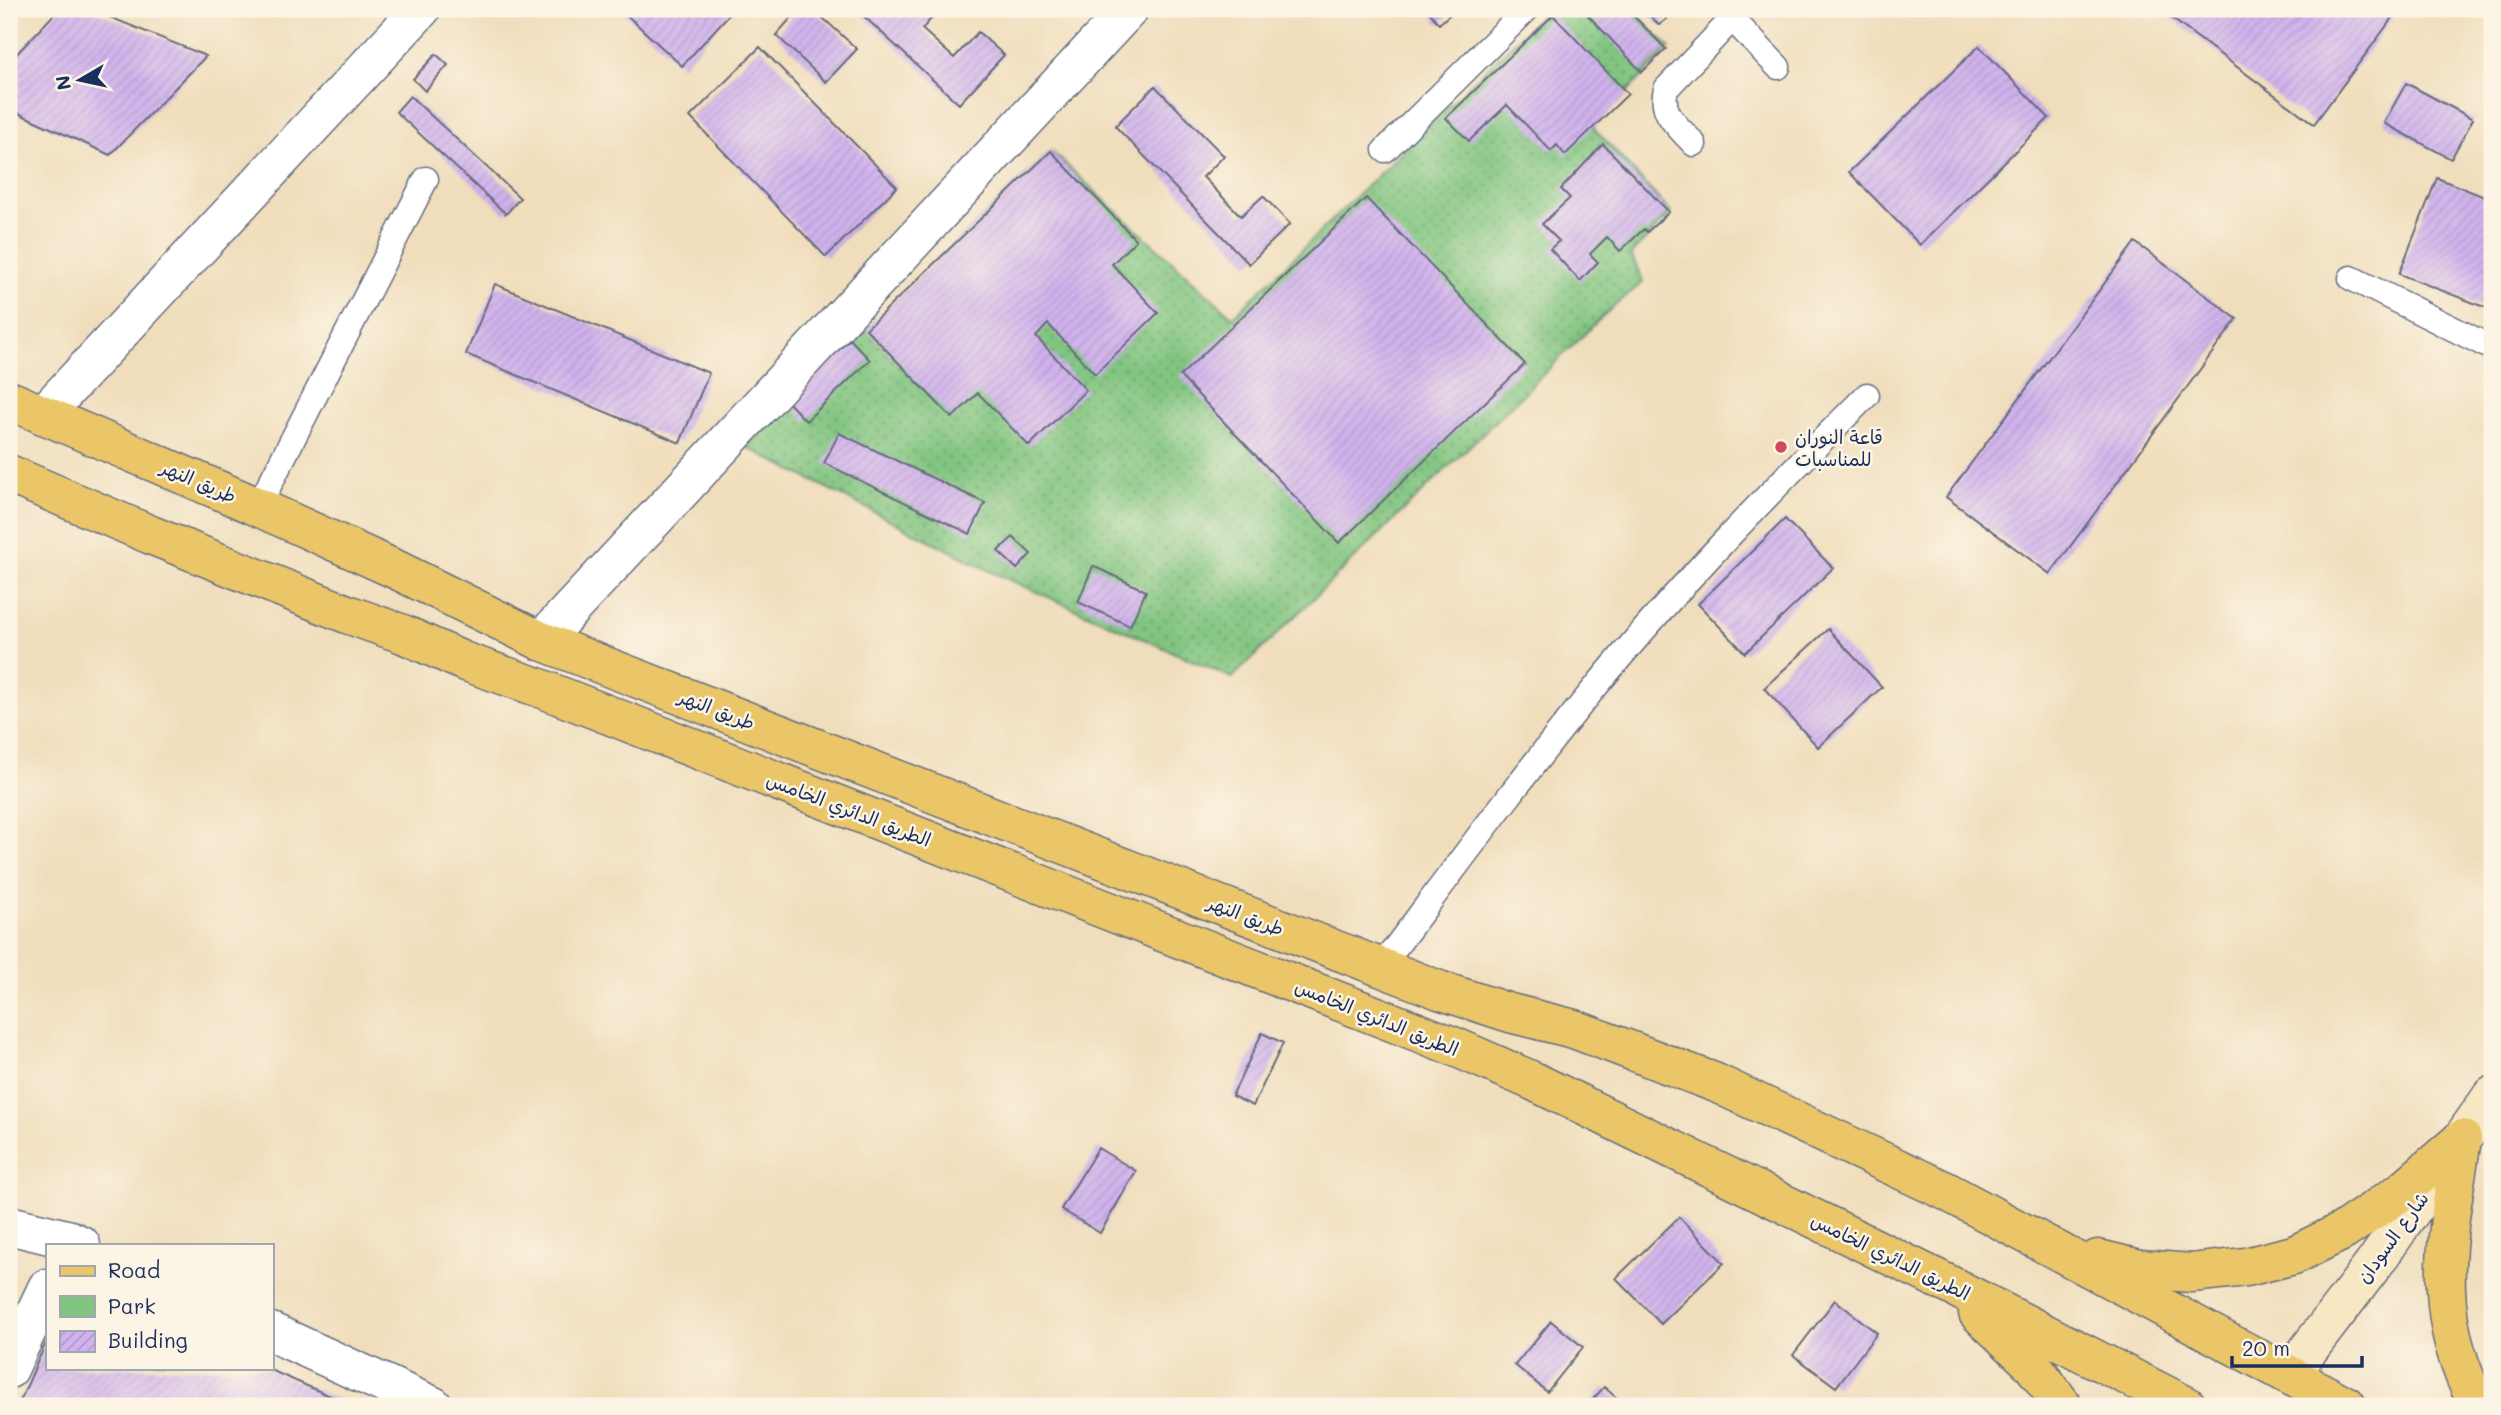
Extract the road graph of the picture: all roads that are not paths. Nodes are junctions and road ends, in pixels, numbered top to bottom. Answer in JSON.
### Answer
{"nodes":[{"id":1,"x":421,"y":9,"type":"edge"},
{"id":2,"x":1129,"y":9,"type":"edge"},
{"id":3,"x":1527,"y":9,"type":"edge"},
{"id":4,"x":1728,"y":14,"type":"edge"},
{"id":5,"x":1778,"y":67,"type":"dead end"},
{"id":6,"x":1694,"y":144,"type":"dead end"},
{"id":7,"x":1385,"y":150,"type":"dead end"},
{"id":8,"x":426,"y":179,"type":"dead end"},
{"id":9,"x":2351,"y":278,"type":"dead end"},
{"id":10,"x":2492,"y":348,"type":"edge"},
{"id":11,"x":1867,"y":395,"type":"dead end"},
{"id":12,"x":9,"y":400,"type":"edge"},
{"id":13,"x":43,"y":415,"type":"junction"},
{"id":14,"x":9,"y":474,"type":"edge"},
{"id":15,"x":258,"y":507,"type":"junction"},
{"id":16,"x":541,"y":641,"type":"junction"},
{"id":17,"x":1380,"y":968,"type":"junction"},
{"id":18,"x":2492,"y":1096,"type":"edge"},
{"id":19,"x":2462,"y":1139,"type":"junction"},
{"id":20,"x":9,"y":1225,"type":"edge"},
{"id":21,"x":73,"y":1244,"type":"edge"},
{"id":22,"x":2055,"y":1249,"type":"junction"},
{"id":23,"x":1946,"y":1283,"type":"junction"},
{"id":24,"x":46,"y":1290,"type":"edge"},
{"id":25,"x":273,"y":1333,"type":"edge"},
{"id":26,"x":9,"y":1369,"type":"edge"},
{"id":27,"x":2289,"y":1375,"type":"junction"},
{"id":28,"x":433,"y":1406,"type":"edge"},
{"id":29,"x":2063,"y":1406,"type":"edge"},
{"id":30,"x":2186,"y":1406,"type":"edge"},
{"id":31,"x":2347,"y":1406,"type":"edge"},
{"id":32,"x":2479,"y":1406,"type":"edge"}],
"edges":[{"from":1,"to":13,"type":"street"},
{"from":2,"to":16,"type":"street"},
{"from":3,"to":7,"type":"lane"},
{"from":4,"to":5,"type":"lane"},
{"from":4,"to":6,"type":"lane"},
{"from":8,"to":15,"type":"lane"},
{"from":9,"to":10,"type":"lane"},
{"from":11,"to":17,"type":"lane"},
{"from":12,"to":13,"type":"main road","name":"طريق النهر"},
{"from":13,"to":15,"type":"main road","name":"طريق النهر"},
{"from":14,"to":23,"type":"main road","name":"الطريق الدائري الخامس"},
{"from":15,"to":16,"type":"main road","name":"طريق النهر"},
{"from":16,"to":17,"type":"main road","name":"طريق النهر"},
{"from":17,"to":22,"type":"main road","name":"طريق النهر"},
{"from":18,"to":19,"type":"main road","name":"شارع السودان"},
{"from":19,"to":22,"type":"main road"},
{"from":19,"to":27,"type":"main road","name":"شارع السودان"},
{"from":19,"to":32,"type":"main road"},
{"from":20,"to":21,"type":"street"},
{"from":22,"to":27,"type":"main road"},
{"from":23,"to":29,"type":"main road"},
{"from":23,"to":30,"type":"main road","name":"الطريق الدائري الخامس"},
{"from":24,"to":26,"type":"street"},
{"from":25,"to":28,"type":"street"},
{"from":27,"to":31,"type":"main road"}]}
